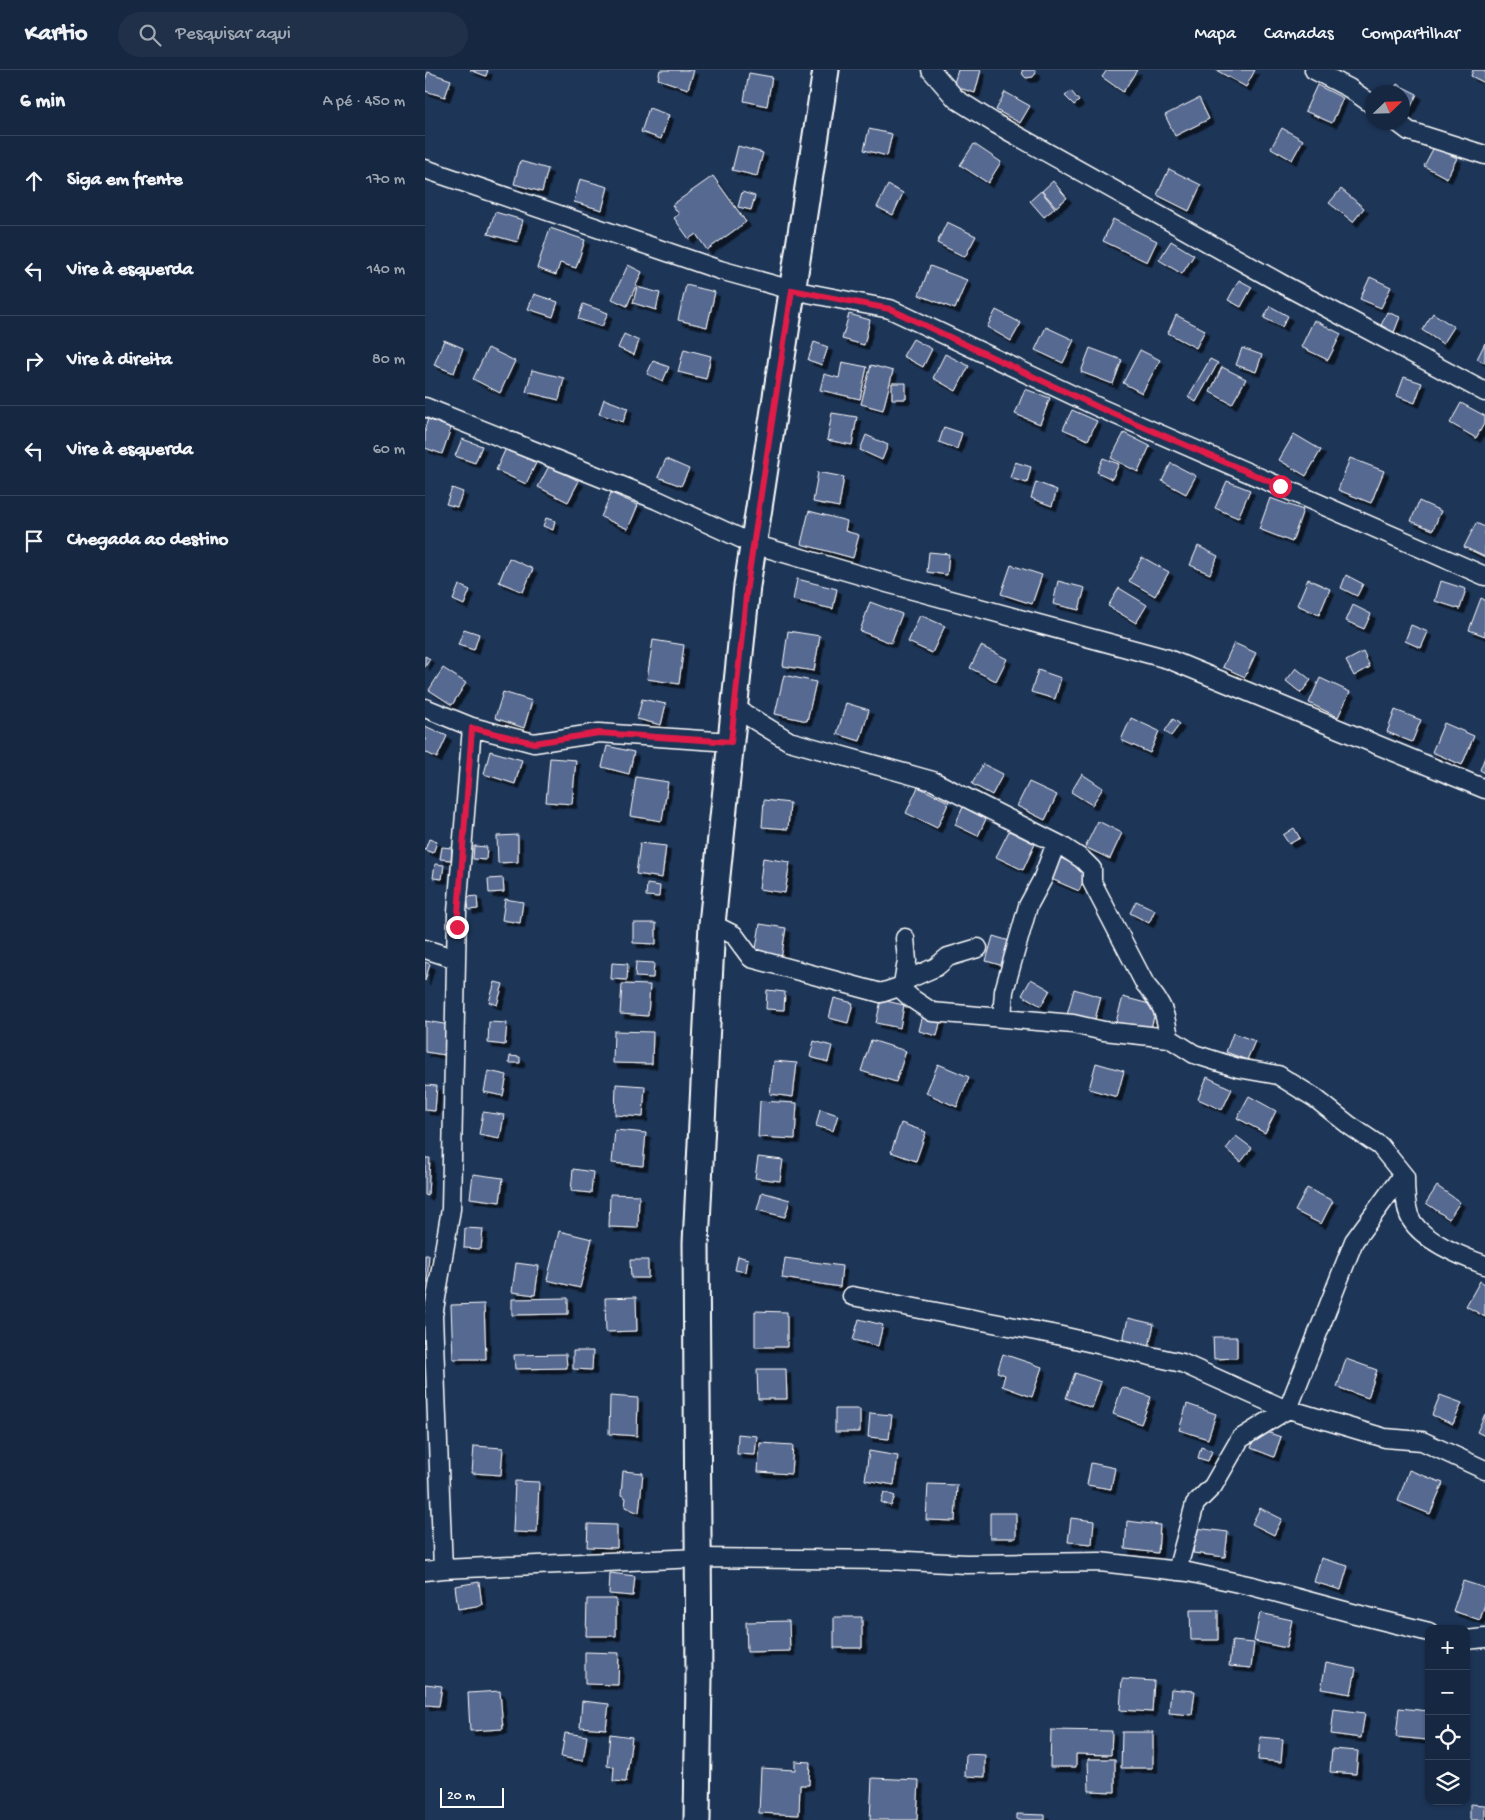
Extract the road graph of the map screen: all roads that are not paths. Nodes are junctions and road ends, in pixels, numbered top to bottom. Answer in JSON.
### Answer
{"nodes":[{"id":1,"x":826,"y":70,"type":"edge"},
{"id":2,"x":931,"y":70,"type":"edge"},
{"id":3,"x":1313,"y":70,"type":"edge"},
{"id":4,"x":1365,"y":99,"type":"edge"},
{"id":5,"x":1408,"y":130,"type":"edge"},
{"id":6,"x":1485,"y":155,"type":"edge"},
{"id":7,"x":425,"y":169,"type":"edge"},
{"id":8,"x":792,"y":290,"type":"junction"},
{"id":9,"x":1485,"y":392,"type":"edge"},
{"id":10,"x":425,"y":407,"type":"edge"},
{"id":11,"x":753,"y":544,"type":"junction"},
{"id":12,"x":1485,"y":576,"type":"edge"},
{"id":13,"x":425,"y":708,"type":"edge"},
{"id":14,"x":735,"y":708,"type":"junction"},
{"id":15,"x":472,"y":728,"type":"junction"},
{"id":16,"x":731,"y":742,"type":"junction"},
{"id":17,"x":1485,"y":789,"type":"edge"},
{"id":18,"x":1056,"y":843,"type":"junction"},
{"id":19,"x":712,"y":924,"type":"junction"},
{"id":20,"x":905,"y":938,"type":"dead end"},
{"id":21,"x":978,"y":948,"type":"dead end"},
{"id":22,"x":425,"y":949,"type":"edge"},
{"id":23,"x":456,"y":959,"type":"junction"},
{"id":24,"x":903,"y":985,"type":"junction"},
{"id":25,"x":1001,"y":1018,"type":"junction"},
{"id":26,"x":1169,"y":1038,"type":"junction"},
{"id":27,"x":1405,"y":1177,"type":"junction"},
{"id":28,"x":1485,"y":1265,"type":"edge"},
{"id":29,"x":852,"y":1296,"type":"dead end"},
{"id":30,"x":429,"y":1314,"type":"edge"},
{"id":31,"x":1288,"y":1409,"type":"junction"},
{"id":32,"x":1485,"y":1470,"type":"edge"},
{"id":33,"x":699,"y":1558,"type":"junction"},
{"id":34,"x":443,"y":1569,"type":"junction"},
{"id":35,"x":425,"y":1571,"type":"edge"},
{"id":36,"x":1177,"y":1571,"type":"junction"},
{"id":37,"x":1425,"y":1631,"type":"edge"},
{"id":38,"x":1485,"y":1638,"type":"edge"},
{"id":39,"x":1470,"y":1640,"type":"edge"},
{"id":40,"x":697,"y":1820,"type":"edge"}],
"edges":[{"from":1,"to":8,"type":"main road"},
{"from":2,"to":9,"type":"street"},
{"from":3,"to":4,"type":"street"},
{"from":5,"to":6,"type":"street"},
{"from":7,"to":8,"type":"street"},
{"from":8,"to":11,"type":"main road"},
{"from":8,"to":12,"type":"street"},
{"from":10,"to":11,"type":"street"},
{"from":11,"to":14,"type":"main road"},
{"from":11,"to":17,"type":"street"},
{"from":13,"to":15,"type":"street"},
{"from":14,"to":16,"type":"main road"},
{"from":14,"to":18,"type":"street"},
{"from":15,"to":16,"type":"street"},
{"from":15,"to":23,"type":"street"},
{"from":16,"to":19,"type":"main road"},
{"from":18,"to":25,"type":"street"},
{"from":18,"to":26,"type":"street"},
{"from":19,"to":24,"type":"street"},
{"from":19,"to":33,"type":"main road"},
{"from":20,"to":24,"type":"street"},
{"from":21,"to":24,"type":"street"},
{"from":22,"to":23,"type":"street"},
{"from":23,"to":30,"type":"street"},
{"from":24,"to":25,"type":"street"},
{"from":25,"to":26,"type":"street"},
{"from":26,"to":27,"type":"street"},
{"from":27,"to":28,"type":"street"},
{"from":27,"to":31,"type":"street"},
{"from":29,"to":31,"type":"street"},
{"from":30,"to":34,"type":"street"},
{"from":31,"to":32,"type":"street"},
{"from":31,"to":36,"type":"street"},
{"from":33,"to":34,"type":"street"},
{"from":33,"to":36,"type":"street"},
{"from":33,"to":40,"type":"main road"},
{"from":34,"to":35,"type":"street"},
{"from":36,"to":37,"type":"street"},
{"from":38,"to":39,"type":"street"}]}
